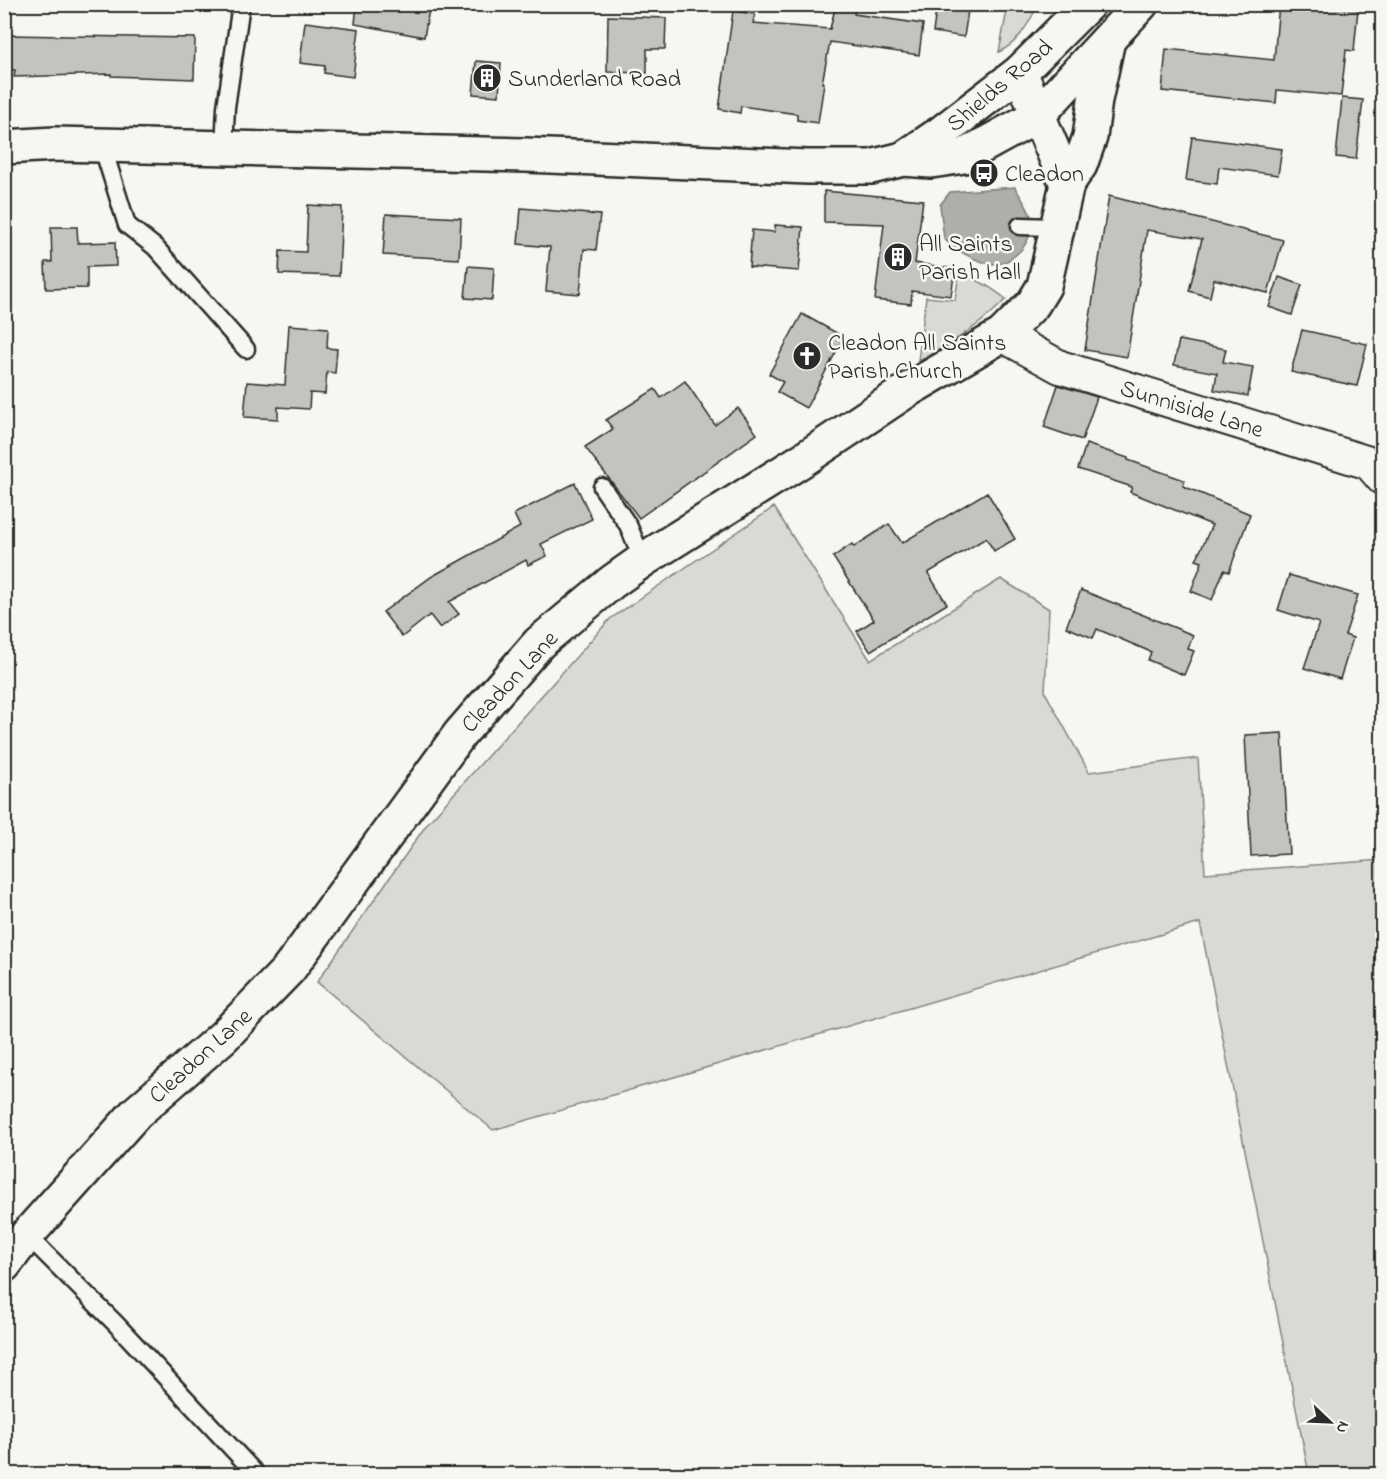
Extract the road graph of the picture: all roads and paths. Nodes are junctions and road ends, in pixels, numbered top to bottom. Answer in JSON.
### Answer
{"nodes":[{"id":1,"x":241,"y":4,"type":"edge"},
{"id":2,"x":1088,"y":4,"type":"edge"},
{"id":3,"x":1142,"y":4,"type":"edge"},
{"id":4,"x":1108,"y":40,"type":"junction"},
{"id":5,"x":1020,"y":72,"type":"junction"},
{"id":6,"x":1037,"y":116,"type":"junction"},
{"id":7,"x":102,"y":145,"type":"junction"},
{"id":8,"x":4,"y":147,"type":"edge"},
{"id":9,"x":224,"y":148,"type":"junction"},
{"id":10,"x":903,"y":159,"type":"junction"},
{"id":11,"x":1066,"y":184,"type":"junction"},
{"id":12,"x":1020,"y":226,"type":"dead end"},
{"id":13,"x":1056,"y":227,"type":"junction"},
{"id":14,"x":1002,"y":335,"type":"junction"},
{"id":15,"x":246,"y":349,"type":"dead end"},
{"id":16,"x":1378,"y":464,"type":"edge"},
{"id":17,"x":602,"y":487,"type":"dead end"},
{"id":18,"x":643,"y":560,"type":"junction"},
{"id":19,"x":27,"y":1235,"type":"junction"},
{"id":20,"x":4,"y":1265,"type":"edge"},
{"id":21,"x":256,"y":1474,"type":"edge"}],
"edges":[{"from":1,"to":9,"type":"lane"},
{"from":2,"to":5,"type":"main road","name":"Shields Road"},
{"from":3,"to":4,"type":"main road","name":"Shields Road"},
{"from":4,"to":6,"type":"main road","name":"Shields Road"},
{"from":4,"to":11,"type":"main road","name":"Cleadon Lane"},
{"from":5,"to":6,"type":"main road"},
{"from":5,"to":10,"type":"main road","name":"Shields Road"},
{"from":6,"to":10,"type":"main road","name":"Shields Road"},
{"from":6,"to":11,"type":"main road"},
{"from":7,"to":8,"type":"main road"},
{"from":7,"to":9,"type":"main road"},
{"from":7,"to":15,"type":"lane"},
{"from":9,"to":10,"type":"main road","name":"Shields Road"},
{"from":11,"to":13,"type":"main road","name":"Cleadon Lane"},
{"from":12,"to":13,"type":"lane"},
{"from":13,"to":14,"type":"main road","name":"Cleadon Lane"},
{"from":14,"to":16,"type":"street","name":"Sunniside Lane"},
{"from":14,"to":18,"type":"main road","name":"Cleadon Lane"},
{"from":17,"to":18,"type":"lane"},
{"from":18,"to":19,"type":"main road","name":"Cleadon Lane"},
{"from":19,"to":20,"type":"main road","name":"Cleadon Lane"},
{"from":19,"to":21,"type":"lane"}]}
